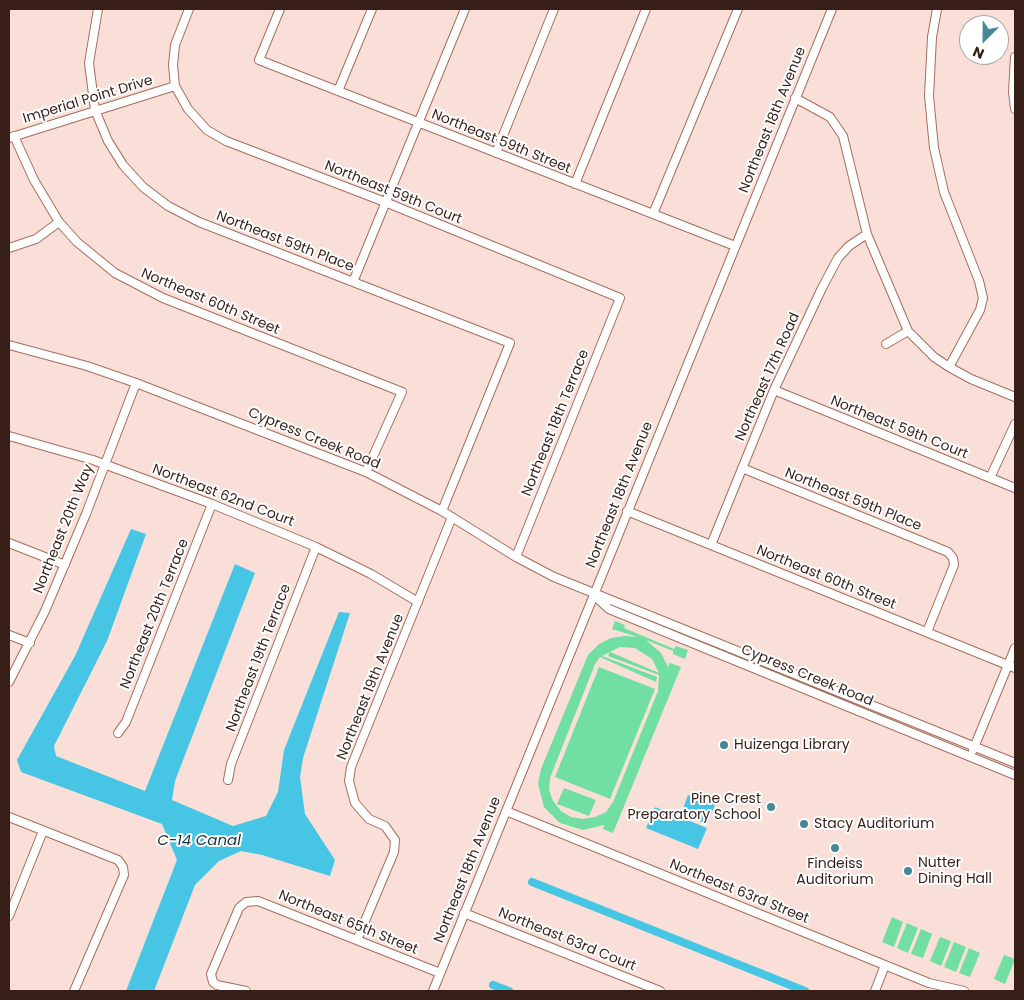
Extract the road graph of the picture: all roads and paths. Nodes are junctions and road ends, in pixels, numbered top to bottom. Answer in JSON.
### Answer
{"nodes":[{"id":1,"x":98,"y":9,"type":"edge"},
{"id":2,"x":189,"y":9,"type":"edge"},
{"id":3,"x":280,"y":9,"type":"edge"},
{"id":4,"x":372,"y":9,"type":"edge"},
{"id":5,"x":465,"y":9,"type":"edge"},
{"id":6,"x":554,"y":9,"type":"edge"},
{"id":7,"x":646,"y":9,"type":"edge"},
{"id":8,"x":738,"y":9,"type":"edge"},
{"id":9,"x":832,"y":9,"type":"edge"},
{"id":10,"x":937,"y":9,"type":"edge"},
{"id":11,"x":1015,"y":57,"type":"edge"},
{"id":12,"x":175,"y":86,"type":"junction"},
{"id":13,"x":338,"y":91,"type":"junction"},
{"id":14,"x":795,"y":98,"type":"junction"},
{"id":15,"x":1015,"y":109,"type":"edge"},
{"id":16,"x":95,"y":110,"type":"junction"},
{"id":17,"x":418,"y":122,"type":"junction"},
{"id":18,"x":12,"y":137,"type":"edge"},
{"id":19,"x":496,"y":153,"type":"junction"},
{"id":20,"x":575,"y":184,"type":"junction"},
{"id":21,"x":385,"y":202,"type":"junction"},
{"id":22,"x":654,"y":214,"type":"junction"},
{"id":23,"x":59,"y":222,"type":"junction"},
{"id":24,"x":867,"y":234,"type":"junction"},
{"id":25,"x":735,"y":246,"type":"junction"},
{"id":26,"x":9,"y":248,"type":"edge"},
{"id":27,"x":353,"y":282,"type":"junction"},
{"id":28,"x":620,"y":298,"type":"joint"},
{"id":29,"x":908,"y":331,"type":"junction"},
{"id":30,"x":886,"y":344,"type":"dead end"},
{"id":31,"x":9,"y":345,"type":"edge"},
{"id":32,"x":949,"y":367,"type":"junction"},
{"id":33,"x":136,"y":383,"type":"junction"},
{"id":34,"x":774,"y":390,"type":"junction"},
{"id":35,"x":1015,"y":397,"type":"edge"},
{"id":36,"x":1015,"y":424,"type":"edge"},
{"id":37,"x":9,"y":436,"type":"edge"},
{"id":38,"x":104,"y":464,"type":"junction"},
{"id":39,"x":742,"y":468,"type":"junction"},
{"id":40,"x":366,"y":472,"type":"junction"},
{"id":41,"x":990,"y":478,"type":"junction"},
{"id":42,"x":1015,"y":488,"type":"edge"},
{"id":43,"x":212,"y":504,"type":"junction"},
{"id":44,"x":442,"y":511,"type":"junction"},
{"id":45,"x":627,"y":511,"type":"junction"},
{"id":46,"x":452,"y":517,"type":"junction"},
{"id":47,"x":9,"y":543,"type":"edge"},
{"id":48,"x":710,"y":545,"type":"junction"},
{"id":49,"x":316,"y":547,"type":"junction"},
{"id":50,"x":516,"y":557,"type":"junction"},
{"id":51,"x":65,"y":565,"type":"junction"},
{"id":52,"x":594,"y":595,"type":"junction"},
{"id":53,"x":418,"y":602,"type":"junction"},
{"id":54,"x":926,"y":632,"type":"junction"},
{"id":55,"x":9,"y":634,"type":"edge"},
{"id":56,"x":30,"y":643,"type":"junction"},
{"id":57,"x":1015,"y":648,"type":"edge"},
{"id":58,"x":1012,"y":667,"type":"edge"},
{"id":59,"x":9,"y":682,"type":"edge"},
{"id":60,"x":118,"y":733,"type":"dead end"},
{"id":61,"x":975,"y":746,"type":"junction"},
{"id":62,"x":971,"y":756,"type":"junction"},
{"id":63,"x":1015,"y":763,"type":"edge"},
{"id":64,"x":1015,"y":774,"type":"edge"},
{"id":65,"x":228,"y":780,"type":"dead end"},
{"id":66,"x":506,"y":811,"type":"junction"},
{"id":67,"x":9,"y":817,"type":"edge"},
{"id":68,"x":43,"y":831,"type":"junction"},
{"id":69,"x":464,"y":913,"type":"junction"},
{"id":70,"x":9,"y":916,"type":"edge"},
{"id":71,"x":357,"y":940,"type":"junction"},
{"id":72,"x":885,"y":965,"type":"junction"},
{"id":73,"x":440,"y":973,"type":"junction"},
{"id":74,"x":74,"y":991,"type":"edge"},
{"id":75,"x":246,"y":991,"type":"edge"},
{"id":76,"x":433,"y":991,"type":"edge"},
{"id":77,"x":660,"y":991,"type":"edge"},
{"id":78,"x":875,"y":991,"type":"edge"},
{"id":79,"x":964,"y":991,"type":"edge"}],
"edges":[{"from":1,"to":16,"type":"street","name":"Northeast 59th Place"},
{"from":2,"to":12,"type":"street"},
{"from":3,"to":13,"type":"street","name":"Northeast 59th Street"},
{"from":4,"to":13,"type":"street"},
{"from":5,"to":17,"type":"street"},
{"from":6,"to":19,"type":"street"},
{"from":7,"to":20,"type":"street"},
{"from":8,"to":22,"type":"street"},
{"from":9,"to":14,"type":"street","name":"Northeast 18th Avenue"},
{"from":10,"to":32,"type":"street"},
{"from":11,"to":15,"type":"street"},
{"from":12,"to":16,"type":"street","name":"Imperial Point Drive"},
{"from":12,"to":21,"type":"street","name":"Northeast 59th Court"},
{"from":13,"to":17,"type":"street","name":"Northeast 59th Street"},
{"from":14,"to":24,"type":"street"},
{"from":14,"to":25,"type":"street","name":"Northeast 18th Avenue"},
{"from":16,"to":18,"type":"street","name":"Imperial Point Drive"},
{"from":16,"to":27,"type":"street","name":"Northeast 59th Place"},
{"from":17,"to":19,"type":"street","name":"Northeast 59th Street"},
{"from":17,"to":21,"type":"street"},
{"from":18,"to":23,"type":"street","name":"Northeast 60th Street"},
{"from":19,"to":20,"type":"street","name":"Northeast 59th Street"},
{"from":20,"to":22,"type":"street","name":"Northeast 59th Street"},
{"from":21,"to":27,"type":"street"},
{"from":21,"to":28,"type":"street","name":"Northeast 59th Court"},
{"from":22,"to":25,"type":"street","name":"Northeast 59th Street"},
{"from":23,"to":26,"type":"street"},
{"from":23,"to":40,"type":"street","name":"Northeast 60th Street"},
{"from":24,"to":29,"type":"street"},
{"from":24,"to":34,"type":"street","name":"Northeast 17th Road"},
{"from":25,"to":45,"type":"street","name":"Northeast 18th Avenue"},
{"from":27,"to":44,"type":"street","name":"Northeast 59th Place"},
{"from":28,"to":50,"type":"street","name":"Northeast 18th Terrace"},
{"from":29,"to":30,"type":"street"},
{"from":29,"to":32,"type":"street"},
{"from":31,"to":33,"type":"street","name":"Cypress Creek Road"},
{"from":32,"to":35,"type":"street"},
{"from":33,"to":38,"type":"street","name":"Northeast 20th Way"},
{"from":33,"to":40,"type":"street","name":"Cypress Creek Road"},
{"from":34,"to":39,"type":"street","name":"Northeast 17th Road"},
{"from":34,"to":41,"type":"street","name":"Northeast 59th Court"},
{"from":36,"to":41,"type":"street"},
{"from":37,"to":38,"type":"street","name":"Northeast 62nd Court"},
{"from":38,"to":43,"type":"street","name":"Northeast 62nd Court"},
{"from":38,"to":51,"type":"street","name":"Northeast 20th Way"},
{"from":39,"to":48,"type":"street","name":"Northeast 17th Road"},
{"from":39,"to":54,"type":"street","name":"Northeast 59th Place"},
{"from":40,"to":44,"type":"street","name":"Cypress Creek Road"},
{"from":41,"to":42,"type":"street","name":"Northeast 59th Court"},
{"from":43,"to":49,"type":"street","name":"Northeast 62nd Court"},
{"from":43,"to":60,"type":"street","name":"Northeast 20th Terrace"},
{"from":44,"to":46,"type":"street","name":"Cypress Creek Road"},
{"from":45,"to":48,"type":"street","name":"Northeast 60th Street"},
{"from":45,"to":52,"type":"street","name":"Northeast 18th Avenue"},
{"from":46,"to":50,"type":"street","name":"Cypress Creek Road"},
{"from":46,"to":53,"type":"street","name":"Northeast 19th Avenue"},
{"from":47,"to":51,"type":"street"},
{"from":48,"to":54,"type":"street","name":"Northeast 60th Street"},
{"from":49,"to":53,"type":"street","name":"Northeast 62nd Court"},
{"from":49,"to":65,"type":"street","name":"Northeast 19th Terrace"},
{"from":50,"to":52,"type":"street","name":"Cypress Creek Road"},
{"from":51,"to":56,"type":"street","name":"Northeast 20th Way"},
{"from":52,"to":61,"type":"street","name":"Cypress Creek Road"},
{"from":52,"to":62,"type":"street","name":"Cypress Creek Road"},
{"from":52,"to":66,"type":"street","name":"Northeast 18th Avenue"},
{"from":53,"to":71,"type":"street","name":"Northeast 19th Avenue"},
{"from":54,"to":58,"type":"street","name":"Northeast 60th Street"},
{"from":55,"to":56,"type":"street"},
{"from":56,"to":59,"type":"street","name":"Northeast 20th Way"},
{"from":57,"to":58,"type":"street"},
{"from":58,"to":61,"type":"street"},
{"from":61,"to":62,"type":"street"},
{"from":61,"to":63,"type":"street","name":"Cypress Creek Road"},
{"from":62,"to":64,"type":"street","name":"Cypress Creek Road"},
{"from":66,"to":69,"type":"street","name":"Northeast 18th Avenue"},
{"from":66,"to":72,"type":"street","name":"Northeast 63rd Street"},
{"from":67,"to":68,"type":"street"},
{"from":68,"to":70,"type":"street"},
{"from":68,"to":74,"type":"street"},
{"from":69,"to":73,"type":"street","name":"Northeast 18th Avenue"},
{"from":69,"to":77,"type":"street","name":"Northeast 63rd Court"},
{"from":71,"to":73,"type":"street","name":"Northeast 65th Street"},
{"from":71,"to":75,"type":"street","name":"Northeast 65th Street"},
{"from":72,"to":78,"type":"street"},
{"from":72,"to":79,"type":"street","name":"Northeast 63rd Street"},
{"from":73,"to":76,"type":"street","name":"Northeast 18th Avenue"}]}
